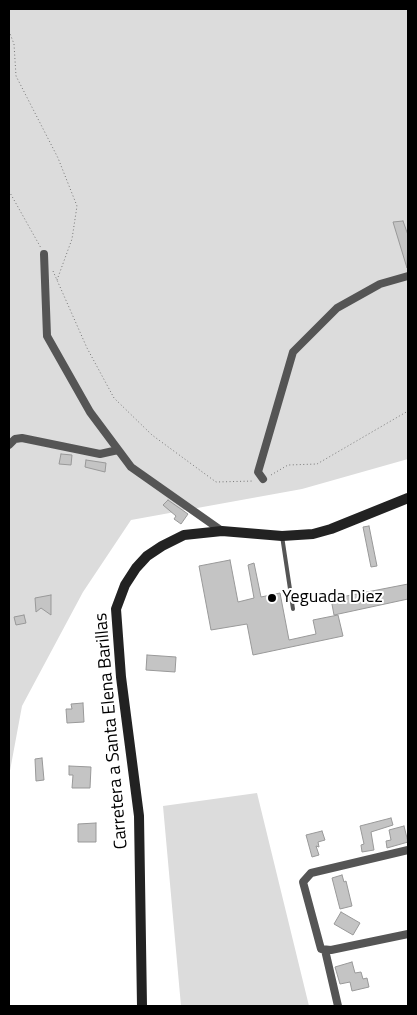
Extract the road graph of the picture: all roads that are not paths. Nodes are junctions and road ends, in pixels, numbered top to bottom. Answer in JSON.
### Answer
{"nodes":[{"id":1,"x":44,"y":254,"type":"road end"},
{"id":2,"x":408,"y":276,"type":"edge"},
{"id":3,"x":9,"y":445,"type":"edge"},
{"id":4,"x":118,"y":450,"type":"junction"},
{"id":5,"x":264,"y":479,"type":"road end"},
{"id":6,"x":408,"y":498,"type":"edge"},
{"id":7,"x":222,"y":531,"type":"junction"},
{"id":8,"x":282,"y":536,"type":"junction"},
{"id":9,"x":293,"y":609,"type":"dead end"},
{"id":10,"x":408,"y":850,"type":"edge"},
{"id":11,"x":408,"y":934,"type":"edge"},
{"id":12,"x":325,"y":950,"type":"junction"},
{"id":13,"x":142,"y":1006,"type":"edge"},
{"id":14,"x":338,"y":1006,"type":"edge"}],
"edges":[{"from":1,"to":4,"type":"street"},
{"from":2,"to":5,"type":"street"},
{"from":3,"to":4,"type":"street"},
{"from":4,"to":7,"type":"street"},
{"from":6,"to":8,"type":"main road","name":"Carretera a Santa Elena Barillas"},
{"from":7,"to":8,"type":"main road","name":"Carretera a Santa Elena Barillas"},
{"from":7,"to":13,"type":"main road","name":"Carretera a Santa Elena Barillas"},
{"from":8,"to":9,"type":"lane"},
{"from":10,"to":12,"type":"street"},
{"from":11,"to":12,"type":"street"},
{"from":12,"to":14,"type":"street"}]}
